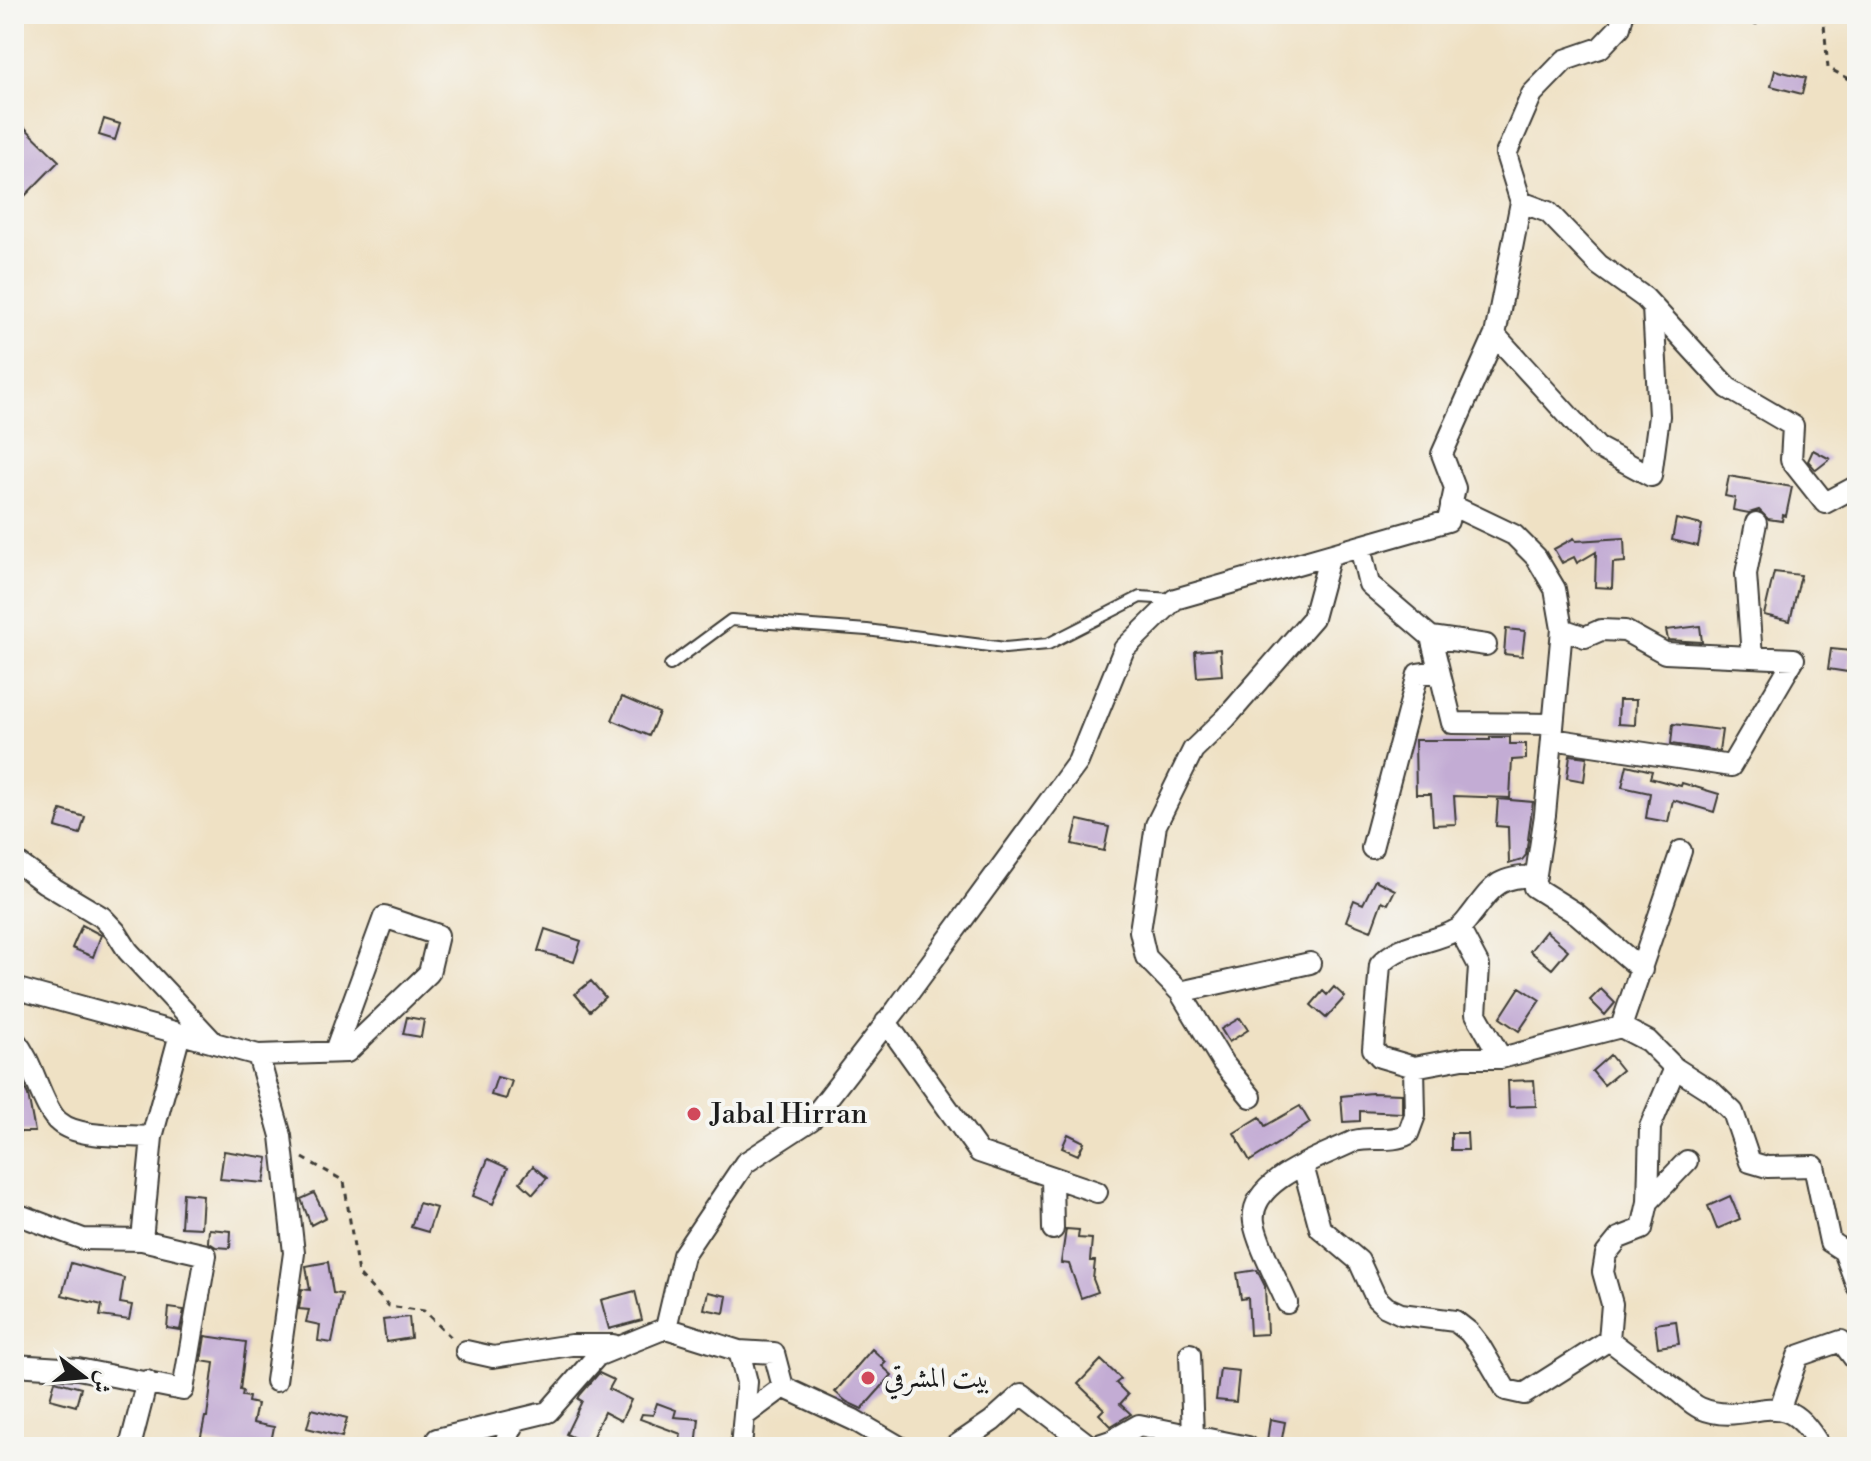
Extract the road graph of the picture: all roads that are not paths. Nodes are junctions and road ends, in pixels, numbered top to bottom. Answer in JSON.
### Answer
{"nodes":[{"id":1,"x":1623,"y":14,"type":"edge"},
{"id":2,"x":1521,"y":202,"type":"junction"},
{"id":3,"x":1653,"y":307,"type":"junction"},
{"id":4,"x":1495,"y":335,"type":"junction"},
{"id":5,"x":1857,"y":486,"type":"edge"},
{"id":6,"x":1451,"y":505,"type":"junction"},
{"id":7,"x":1756,"y":523,"type":"dead end"},
{"id":8,"x":1360,"y":547,"type":"junction"},
{"id":9,"x":1330,"y":555,"type":"junction"},
{"id":10,"x":1175,"y":599,"type":"junction"},
{"id":11,"x":1562,"y":629,"type":"junction"},
{"id":12,"x":1431,"y":637,"type":"junction"},
{"id":13,"x":1486,"y":645,"type":"dead end"},
{"id":14,"x":1752,"y":657,"type":"junction"},
{"id":15,"x":670,"y":665,"type":"dead end"},
{"id":16,"x":1439,"y":671,"type":"junction"},
{"id":17,"x":1553,"y":732,"type":"junction"},
{"id":18,"x":1372,"y":848,"type":"dead end"},
{"id":19,"x":1681,"y":851,"type":"dead end"},
{"id":20,"x":14,"y":860,"type":"edge"},
{"id":21,"x":1536,"y":876,"type":"junction"},
{"id":22,"x":1459,"y":928,"type":"junction"},
{"id":23,"x":1310,"y":963,"type":"dead end"},
{"id":24,"x":1642,"y":970,"type":"junction"},
{"id":25,"x":14,"y":988,"type":"edge"},
{"id":26,"x":1180,"y":992,"type":"junction"},
{"id":27,"x":886,"y":1022,"type":"junction"},
{"id":28,"x":1621,"y":1027,"type":"junction"},
{"id":29,"x":180,"y":1034,"type":"junction"},
{"id":30,"x":14,"y":1039,"type":"edge"},
{"id":31,"x":214,"y":1043,"type":"junction"},
{"id":32,"x":335,"y":1051,"type":"junction"},
{"id":33,"x":258,"y":1055,"type":"junction"},
{"id":34,"x":1501,"y":1058,"type":"junction"},
{"id":35,"x":1414,"y":1067,"type":"junction"},
{"id":36,"x":1675,"y":1068,"type":"junction"},
{"id":37,"x":1251,"y":1097,"type":"dead end"},
{"id":38,"x":152,"y":1137,"type":"junction"},
{"id":39,"x":1687,"y":1161,"type":"dead end"},
{"id":40,"x":1303,"y":1166,"type":"junction"},
{"id":41,"x":1052,"y":1177,"type":"junction"},
{"id":42,"x":1097,"y":1192,"type":"dead end"},
{"id":43,"x":1648,"y":1202,"type":"junction"},
{"id":44,"x":14,"y":1213,"type":"edge"},
{"id":45,"x":1053,"y":1229,"type":"dead end"},
{"id":46,"x":142,"y":1240,"type":"junction"},
{"id":47,"x":1850,"y":1248,"type":"edge"},
{"id":48,"x":1857,"y":1286,"type":"edge"},
{"id":49,"x":1287,"y":1303,"type":"dead end"},
{"id":50,"x":666,"y":1328,"type":"junction"},
{"id":51,"x":1849,"y":1335,"type":"edge"},
{"id":52,"x":1609,"y":1340,"type":"junction"},
{"id":53,"x":625,"y":1344,"type":"junction"},
{"id":54,"x":466,"y":1351,"type":"road end"},
{"id":55,"x":739,"y":1351,"type":"junction"},
{"id":56,"x":1190,"y":1354,"type":"dead end"},
{"id":57,"x":1857,"y":1362,"type":"edge"},
{"id":58,"x":14,"y":1365,"type":"edge"},
{"id":59,"x":147,"y":1381,"type":"junction"},
{"id":60,"x":276,"y":1381,"type":"dead end"},
{"id":61,"x":783,"y":1387,"type":"junction"},
{"id":62,"x":1780,"y":1408,"type":"junction"},
{"id":63,"x":744,"y":1416,"type":"junction"},
{"id":64,"x":516,"y":1420,"type":"junction"},
{"id":65,"x":1193,"y":1436,"type":"junction"},
{"id":66,"x":437,"y":1439,"type":"dead end"},
{"id":67,"x":130,"y":1447,"type":"edge"},
{"id":68,"x":503,"y":1447,"type":"edge"},
{"id":69,"x":741,"y":1447,"type":"edge"},
{"id":70,"x":900,"y":1447,"type":"edge"},
{"id":71,"x":954,"y":1447,"type":"edge"},
{"id":72,"x":1092,"y":1447,"type":"edge"},
{"id":73,"x":1248,"y":1447,"type":"edge"},
{"id":74,"x":1820,"y":1447,"type":"edge"}],
"edges":[{"from":1,"to":2,"type":"street"},
{"from":2,"to":3,"type":"street"},
{"from":2,"to":4,"type":"street"},
{"from":3,"to":4,"type":"street"},
{"from":3,"to":5,"type":"street"},
{"from":4,"to":6,"type":"street"},
{"from":6,"to":8,"type":"street"},
{"from":6,"to":11,"type":"street"},
{"from":7,"to":14,"type":"street"},
{"from":8,"to":9,"type":"street"},
{"from":8,"to":12,"type":"street"},
{"from":9,"to":10,"type":"street"},
{"from":9,"to":26,"type":"street"},
{"from":10,"to":15,"type":"lane"},
{"from":10,"to":27,"type":"street"},
{"from":11,"to":14,"type":"street"},
{"from":11,"to":17,"type":"street"},
{"from":12,"to":13,"type":"street"},
{"from":12,"to":16,"type":"street"},
{"from":14,"to":17,"type":"street"},
{"from":16,"to":17,"type":"street"},
{"from":16,"to":18,"type":"street"},
{"from":17,"to":21,"type":"street"},
{"from":19,"to":24,"type":"street"},
{"from":20,"to":31,"type":"street"},
{"from":21,"to":22,"type":"street"},
{"from":21,"to":24,"type":"street"},
{"from":22,"to":34,"type":"street"},
{"from":22,"to":35,"type":"street"},
{"from":23,"to":26,"type":"street"},
{"from":24,"to":28,"type":"street"},
{"from":25,"to":29,"type":"street"},
{"from":26,"to":37,"type":"street"},
{"from":27,"to":41,"type":"street"},
{"from":27,"to":50,"type":"street"},
{"from":28,"to":34,"type":"street"},
{"from":28,"to":36,"type":"street"},
{"from":29,"to":31,"type":"street"},
{"from":29,"to":38,"type":"street"},
{"from":30,"to":38,"type":"street"},
{"from":31,"to":33,"type":"street"},
{"from":32,"to":32,"type":"street"},
{"from":32,"to":33,"type":"street"},
{"from":33,"to":60,"type":"street"},
{"from":34,"to":35,"type":"street"},
{"from":35,"to":40,"type":"street"},
{"from":36,"to":43,"type":"street"},
{"from":36,"to":47,"type":"street"},
{"from":38,"to":46,"type":"street"},
{"from":39,"to":43,"type":"street"},
{"from":40,"to":49,"type":"street"},
{"from":40,"to":52,"type":"street"},
{"from":41,"to":42,"type":"street"},
{"from":41,"to":45,"type":"street"},
{"from":43,"to":52,"type":"street"},
{"from":44,"to":46,"type":"street"},
{"from":46,"to":59,"type":"street"},
{"from":47,"to":48,"type":"street"},
{"from":50,"to":53,"type":"street"},
{"from":50,"to":55,"type":"street"},
{"from":51,"to":57,"type":"street"},
{"from":51,"to":62,"type":"street"},
{"from":52,"to":62,"type":"street"},
{"from":53,"to":54,"type":"street"},
{"from":53,"to":64,"type":"street"},
{"from":55,"to":61,"type":"street"},
{"from":55,"to":63,"type":"street"},
{"from":56,"to":65,"type":"street"},
{"from":58,"to":59,"type":"street"},
{"from":59,"to":67,"type":"street"},
{"from":61,"to":63,"type":"street"},
{"from":61,"to":70,"type":"street"},
{"from":62,"to":74,"type":"street"},
{"from":63,"to":69,"type":"street"},
{"from":64,"to":66,"type":"street"},
{"from":64,"to":68,"type":"street"},
{"from":65,"to":72,"type":"street"},
{"from":65,"to":73,"type":"street"},
{"from":71,"to":72,"type":"street"}]}
